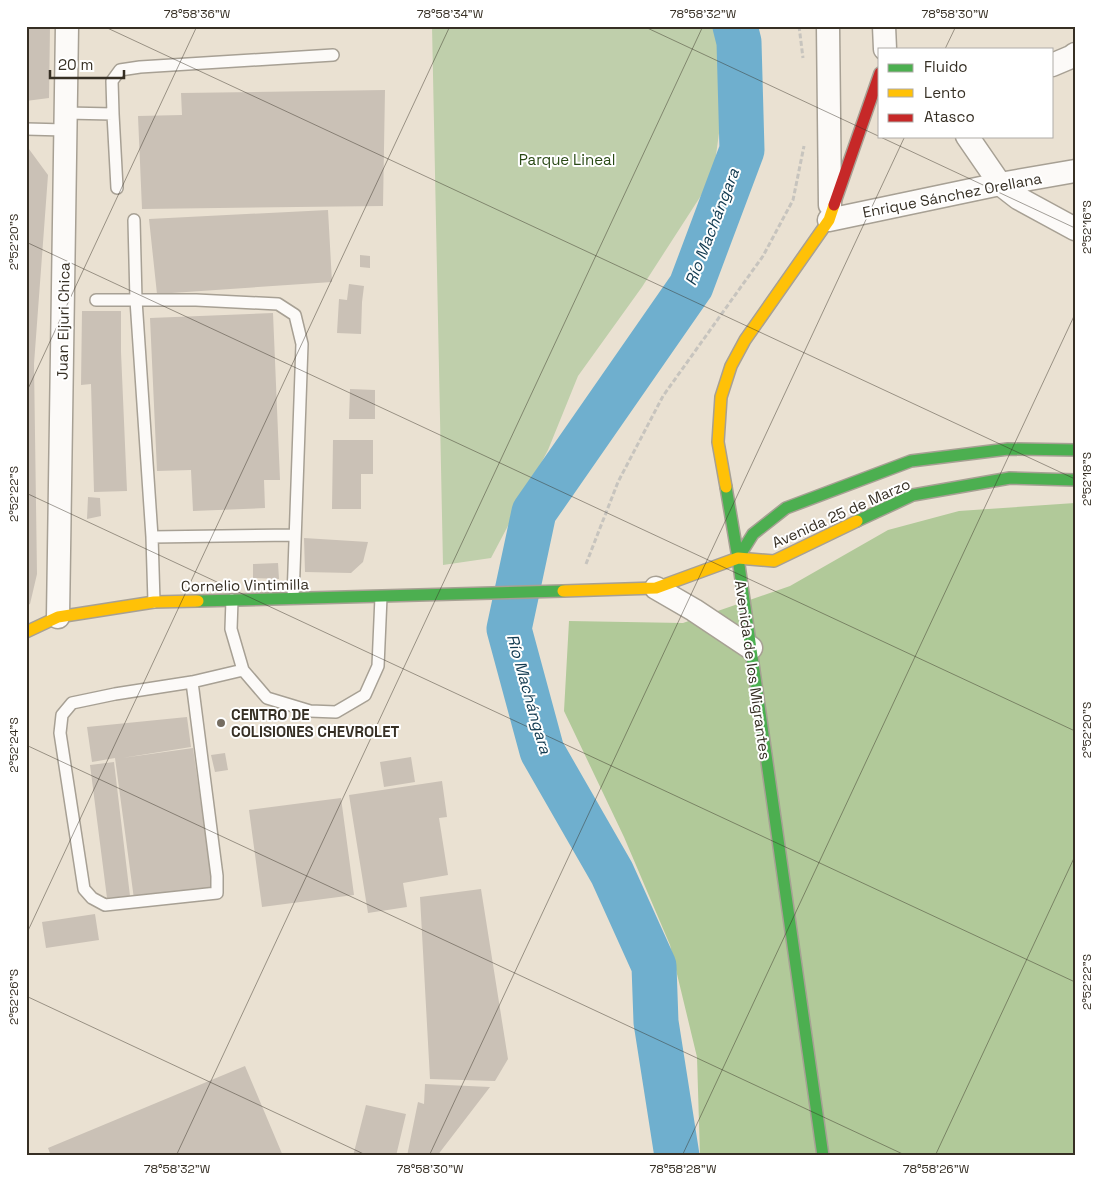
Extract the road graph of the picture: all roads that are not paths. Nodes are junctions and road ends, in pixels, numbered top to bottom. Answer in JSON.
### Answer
{"nodes":[{"id":1,"x":67,"y":26,"type":"edge"},
{"id":2,"x":828,"y":26,"type":"edge"},
{"id":3,"x":884,"y":26,"type":"edge"},
{"id":4,"x":885,"y":48,"type":"edge"},
{"id":5,"x":1075,"y":54,"type":"edge"},
{"id":6,"x":333,"y":55,"type":"dead end"},
{"id":7,"x":1054,"y":64,"type":"edge"},
{"id":8,"x":878,"y":79,"type":"edge"},
{"id":9,"x":113,"y":114,"type":"junction"},
{"id":10,"x":66,"y":121,"type":"junction"},
{"id":11,"x":26,"y":129,"type":"edge"},
{"id":12,"x":968,"y":138,"type":"edge"},
{"id":13,"x":1075,"y":171,"type":"edge"},
{"id":14,"x":1000,"y":184,"type":"junction"},
{"id":15,"x":117,"y":188,"type":"dead end"},
{"id":16,"x":829,"y":217,"type":"junction"},
{"id":17,"x":134,"y":220,"type":"dead end"},
{"id":18,"x":1075,"y":229,"type":"edge"},
{"id":19,"x":96,"y":300,"type":"dead end"},
{"id":20,"x":136,"y":300,"type":"junction"},
{"id":21,"x":1075,"y":450,"type":"edge"},
{"id":22,"x":1075,"y":480,"type":"edge"},
{"id":23,"x":295,"y":535,"type":"junction"},
{"id":24,"x":152,"y":537,"type":"junction"},
{"id":25,"x":738,"y":558,"type":"junction"},
{"id":26,"x":656,"y":588,"type":"junction"},
{"id":27,"x":468,"y":594,"type":"joint"},
{"id":28,"x":381,"y":597,"type":"junction"},
{"id":29,"x":293,"y":598,"type":"junction"},
{"id":30,"x":232,"y":599,"type":"junction"},
{"id":31,"x":154,"y":602,"type":"junction"},
{"id":32,"x":58,"y":617,"type":"junction"},
{"id":33,"x":26,"y":632,"type":"edge"},
{"id":34,"x":751,"y":648,"type":"junction"},
{"id":35,"x":243,"y":670,"type":"junction"},
{"id":36,"x":192,"y":682,"type":"junction"},
{"id":37,"x":823,"y":1156,"type":"edge"}],
"edges":[{"from":1,"to":10,"type":"street","name":"Juan Eljuri Chica"},
{"from":2,"to":16,"type":"street"},
{"from":3,"to":4,"type":"street"},
{"from":5,"to":7,"type":"street"},
{"from":6,"to":9,"type":"lane"},
{"from":8,"to":16,"type":"main road","name":"Avenida de los Migrantes"},
{"from":9,"to":10,"type":"lane"},
{"from":9,"to":15,"type":"lane"},
{"from":10,"to":11,"type":"lane"},
{"from":10,"to":32,"type":"street","name":"Juan Eljuri Chica"},
{"from":12,"to":14,"type":"street"},
{"from":13,"to":14,"type":"street","name":"Enrique Sánchez Orellana"},
{"from":14,"to":16,"type":"street","name":"Enrique Sánchez Orellana"},
{"from":14,"to":18,"type":"street"},
{"from":16,"to":25,"type":"main road","name":"Avenida de los Migrantes"},
{"from":17,"to":20,"type":"lane"},
{"from":19,"to":20,"type":"lane"},
{"from":20,"to":23,"type":"lane"},
{"from":20,"to":24,"type":"lane"},
{"from":21,"to":25,"type":"main road","name":"Avenida 25 de Marzo"},
{"from":22,"to":25,"type":"main road","name":"Avenida 25 de Marzo"},
{"from":23,"to":24,"type":"lane"},
{"from":23,"to":29,"type":"lane"},
{"from":24,"to":31,"type":"lane"},
{"from":25,"to":26,"type":"main road","name":"Avenida 25 de Marzo"},
{"from":25,"to":34,"type":"main road","name":"Avenida de los Migrantes"},
{"from":26,"to":27,"type":"main road","name":"Avenida 25 de Marzo"},
{"from":26,"to":34,"type":"street"},
{"from":27,"to":28,"type":"main road","name":"Cornelio Vintimilla"},
{"from":28,"to":29,"type":"main road","name":"Cornelio Vintimilla"},
{"from":28,"to":35,"type":"lane"},
{"from":29,"to":30,"type":"main road","name":"Cornelio Vintimilla"},
{"from":30,"to":31,"type":"main road","name":"Cornelio Vintimilla"},
{"from":30,"to":35,"type":"lane"},
{"from":31,"to":32,"type":"main road","name":"Cornelio Vintimilla"},
{"from":32,"to":33,"type":"main road","name":"Cornelio Vintimilla"},
{"from":34,"to":37,"type":"main road","name":"Avenida de los Migrantes"},
{"from":35,"to":36,"type":"lane"},
{"from":36,"to":36,"type":"lane"}]}
